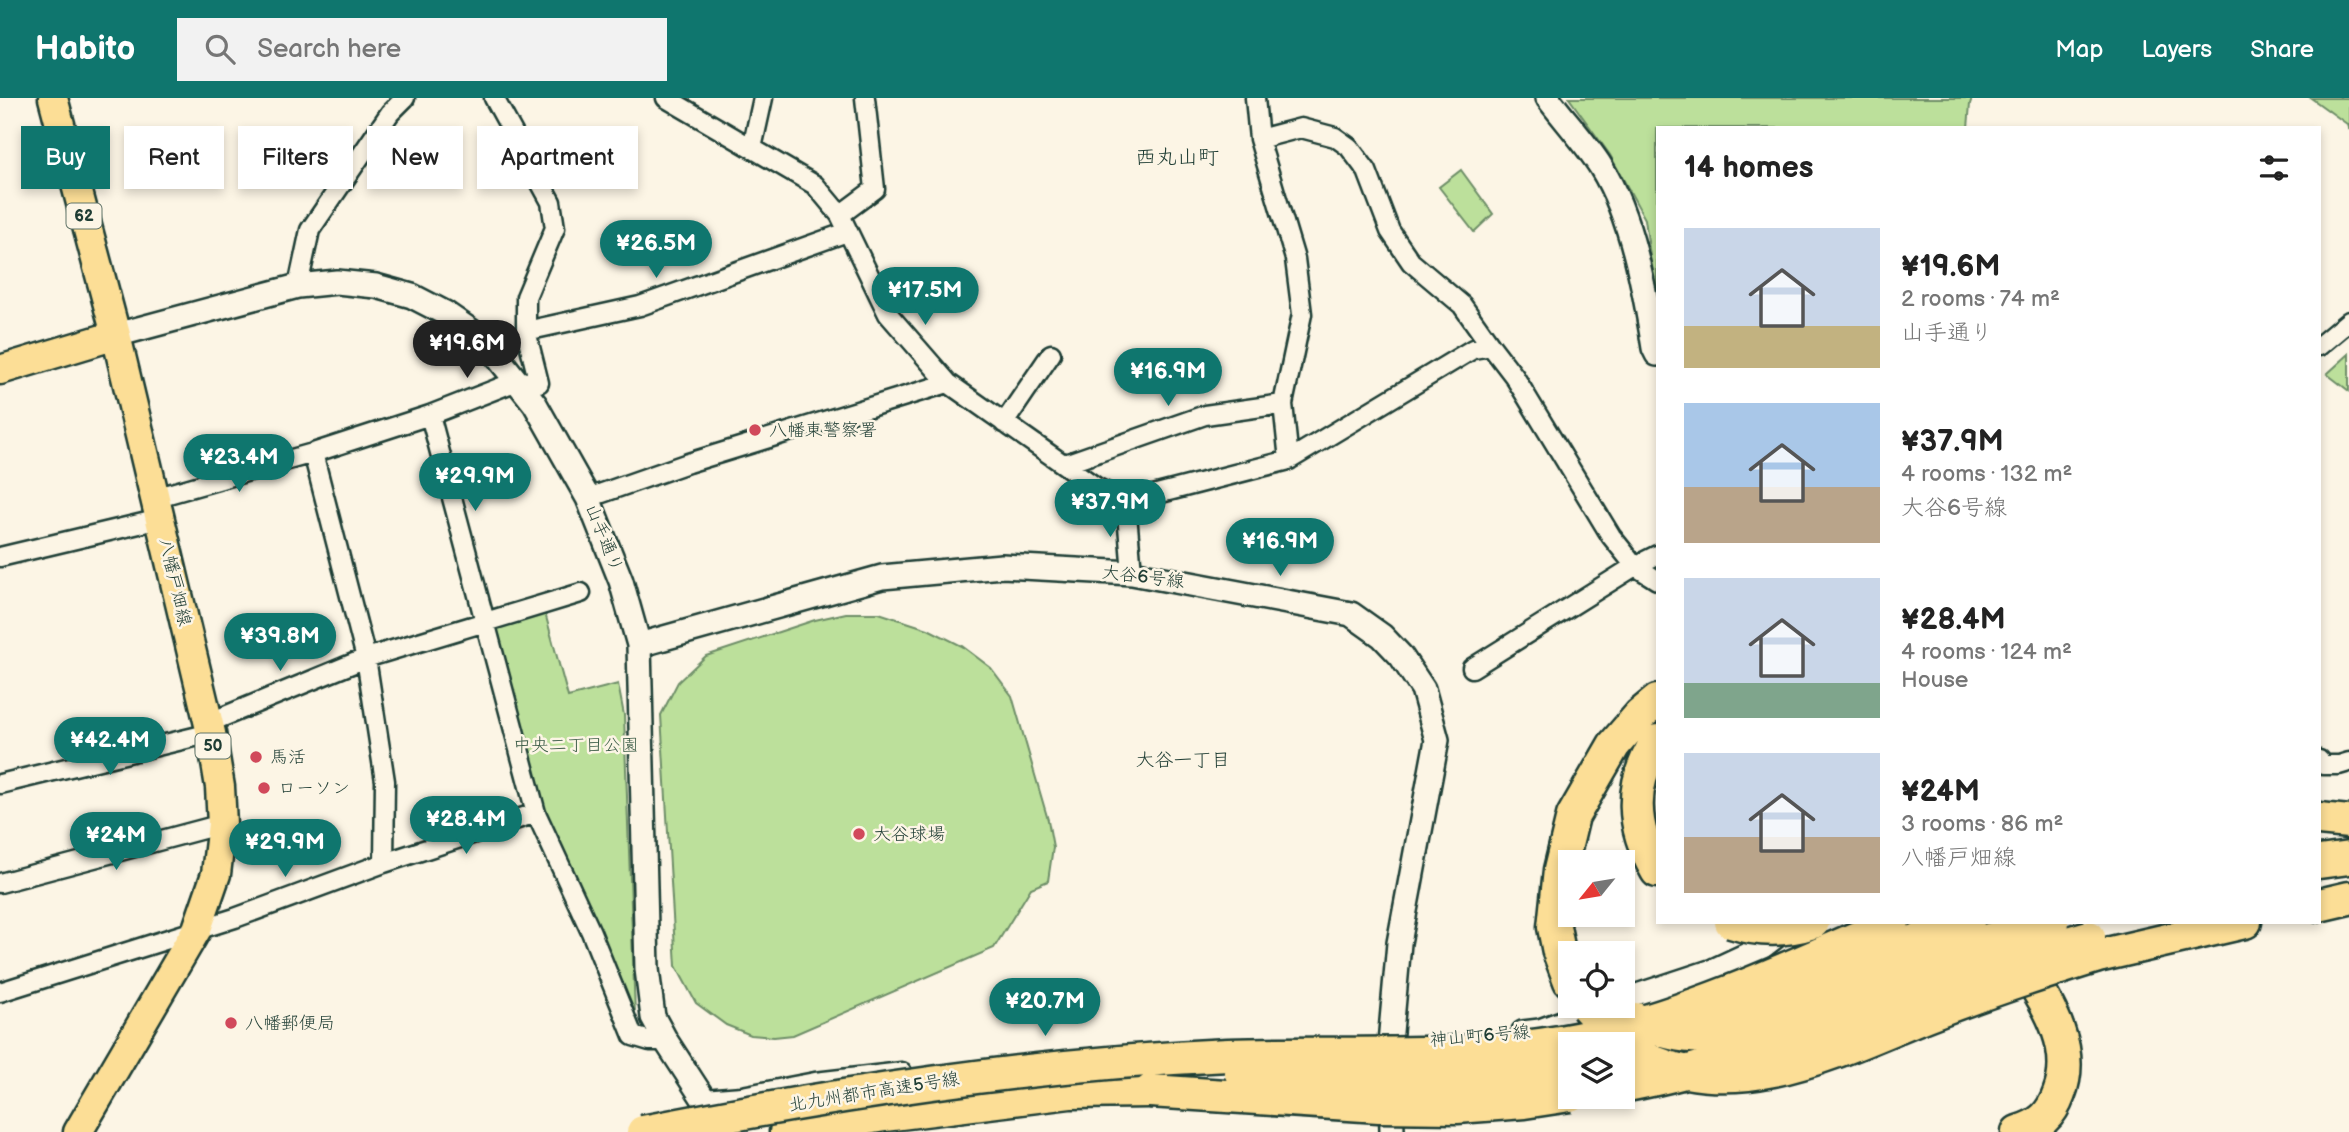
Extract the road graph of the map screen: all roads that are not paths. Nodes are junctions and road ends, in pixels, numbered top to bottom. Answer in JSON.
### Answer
{"nodes":[{"id":1,"x":53,"y":98,"type":"edge"},
{"id":2,"x":405,"y":98,"type":"edge"},
{"id":3,"x":494,"y":98,"type":"edge"},
{"id":4,"x":763,"y":98,"type":"edge"},
{"id":5,"x":865,"y":98,"type":"edge"},
{"id":6,"x":1255,"y":98,"type":"edge"},
{"id":7,"x":1548,"y":98,"type":"edge"},
{"id":8,"x":673,"y":100,"type":"edge"},
{"id":9,"x":1259,"y":139,"type":"junction"},
{"id":10,"x":752,"y":148,"type":"junction"},
{"id":11,"x":844,"y":224,"type":"junction"},
{"id":12,"x":298,"y":286,"type":"junction"},
{"id":13,"x":2349,"y":321,"type":"edge"},
{"id":14,"x":526,"y":331,"type":"junction"},
{"id":15,"x":116,"y":335,"type":"junction"},
{"id":16,"x":2321,"y":344,"type":"edge"},
{"id":17,"x":1491,"y":346,"type":"junction"},
{"id":18,"x":1656,"y":352,"type":"edge"},
{"id":19,"x":1051,"y":354,"type":"dead end"},
{"id":20,"x":0,"y":370,"type":"edge"},
{"id":21,"x":517,"y":381,"type":"junction"},
{"id":22,"x":948,"y":383,"type":"junction"},
{"id":23,"x":1283,"y":404,"type":"junction"},
{"id":24,"x":430,"y":415,"type":"junction"},
{"id":25,"x":1004,"y":423,"type":"junction"},
{"id":26,"x":313,"y":453,"type":"junction"},
{"id":27,"x":1289,"y":460,"type":"junction"},
{"id":28,"x":1065,"y":464,"type":"junction"},
{"id":29,"x":588,"y":498,"type":"junction"},
{"id":30,"x":1126,"y":502,"type":"junction"},
{"id":31,"x":157,"y":508,"type":"junction"},
{"id":32,"x":0,"y":556,"type":"edge"},
{"id":33,"x":1656,"y":556,"type":"edge"},
{"id":34,"x":1635,"y":566,"type":"junction"},
{"id":35,"x":1132,"y":573,"type":"junction"},
{"id":36,"x":1656,"y":579,"type":"edge"},
{"id":37,"x":581,"y":593,"type":"dead end"},
{"id":38,"x":484,"y":622,"type":"junction"},
{"id":39,"x":639,"y":645,"type":"junction"},
{"id":40,"x":366,"y":658,"type":"junction"},
{"id":41,"x":1472,"y":668,"type":"dead end"},
{"id":42,"x":1656,"y":702,"type":"edge"},
{"id":43,"x":210,"y":728,"type":"junction"},
{"id":44,"x":1656,"y":743,"type":"edge"},
{"id":45,"x":2321,"y":762,"type":"edge"},
{"id":46,"x":2349,"y":762,"type":"edge"},
{"id":47,"x":0,"y":785,"type":"edge"},
{"id":48,"x":536,"y":813,"type":"junction"},
{"id":49,"x":2321,"y":820,"type":"edge"},
{"id":50,"x":2349,"y":822,"type":"edge"},
{"id":51,"x":222,"y":824,"type":"junction"},
{"id":52,"x":2349,"y":828,"type":"edge"},
{"id":53,"x":2321,"y":829,"type":"edge"},
{"id":54,"x":1656,"y":833,"type":"edge"},
{"id":55,"x":1565,"y":850,"type":"edge"},
{"id":56,"x":2349,"y":852,"type":"edge"},
{"id":57,"x":2321,"y":854,"type":"edge"},
{"id":58,"x":2349,"y":858,"type":"edge"},
{"id":59,"x":2321,"y":862,"type":"edge"},
{"id":60,"x":384,"y":863,"type":"junction"},
{"id":61,"x":1656,"y":869,"type":"edge"},
{"id":62,"x":2349,"y":877,"type":"edge"},
{"id":63,"x":2321,"y":879,"type":"edge"},
{"id":64,"x":0,"y":883,"type":"edge"},
{"id":65,"x":2321,"y":885,"type":"edge"},
{"id":66,"x":1558,"y":889,"type":"edge"},
{"id":67,"x":2349,"y":897,"type":"edge"},
{"id":68,"x":2321,"y":903,"type":"edge"},
{"id":69,"x":1737,"y":924,"type":"edge"},
{"id":70,"x":1792,"y":924,"type":"edge"},
{"id":71,"x":1807,"y":924,"type":"edge"},
{"id":72,"x":1888,"y":924,"type":"edge"},
{"id":73,"x":1963,"y":924,"type":"edge"},
{"id":74,"x":1970,"y":924,"type":"edge"},
{"id":75,"x":1999,"y":924,"type":"edge"},
{"id":76,"x":2045,"y":924,"type":"edge"},
{"id":77,"x":2147,"y":924,"type":"edge"},
{"id":78,"x":2168,"y":924,"type":"edge"},
{"id":79,"x":2232,"y":924,"type":"edge"},
{"id":80,"x":197,"y":929,"type":"junction"},
{"id":81,"x":2093,"y":946,"type":"junction"},
{"id":82,"x":1558,"y":948,"type":"edge"},
{"id":83,"x":0,"y":992,"type":"edge"},
{"id":84,"x":1635,"y":997,"type":"edge"},
{"id":85,"x":1575,"y":1018,"type":"edge"},
{"id":86,"x":1597,"y":1018,"type":"edge"},
{"id":87,"x":1635,"y":1018,"type":"edge"},
{"id":88,"x":666,"y":1041,"type":"junction"},
{"id":89,"x":1390,"y":1043,"type":"junction"},
{"id":90,"x":1635,"y":1053,"type":"edge"},
{"id":91,"x":1064,"y":1066,"type":"junction"},
{"id":92,"x":1558,"y":1070,"type":"edge"},
{"id":93,"x":1635,"y":1084,"type":"edge"},
{"id":94,"x":1558,"y":1097,"type":"edge"},
{"id":95,"x":703,"y":1099,"type":"junction"},
{"id":96,"x":78,"y":1132,"type":"edge"},
{"id":97,"x":643,"y":1132,"type":"edge"},
{"id":98,"x":725,"y":1132,"type":"edge"},
{"id":99,"x":786,"y":1132,"type":"edge"},
{"id":100,"x":1392,"y":1132,"type":"edge"},
{"id":101,"x":2003,"y":1132,"type":"edge"},
{"id":102,"x":2018,"y":1132,"type":"edge"}],
"edges":[{"from":1,"to":15,"type":"main road","number":"62"},
{"from":2,"to":12,"type":"street"},
{"from":3,"to":14,"type":"street"},
{"from":4,"to":10,"type":"street"},
{"from":5,"to":11,"type":"street"},
{"from":6,"to":9,"type":"street"},
{"from":7,"to":18,"type":"street"},
{"from":8,"to":10,"type":"street"},
{"from":9,"to":17,"type":"street"},
{"from":9,"to":23,"type":"street"},
{"from":10,"to":11,"type":"street"},
{"from":11,"to":14,"type":"street"},
{"from":11,"to":22,"type":"street"},
{"from":12,"to":15,"type":"street","name":"山手通り"},
{"from":12,"to":21,"type":"street","name":"山手通り"},
{"from":13,"to":16,"type":"street"},
{"from":14,"to":21,"type":"street"},
{"from":15,"to":20,"type":"main road"},
{"from":15,"to":31,"type":"main road","name":"八幡戸畑線","number":"50"},
{"from":17,"to":27,"type":"street"},
{"from":17,"to":34,"type":"street"},
{"from":19,"to":25,"type":"street"},
{"from":21,"to":24,"type":"street"},
{"from":21,"to":29,"type":"street","name":"山手通り"},
{"from":22,"to":25,"type":"street"},
{"from":22,"to":29,"type":"street"},
{"from":23,"to":27,"type":"street"},
{"from":23,"to":28,"type":"street"},
{"from":24,"to":26,"type":"street"},
{"from":24,"to":38,"type":"street"},
{"from":25,"to":28,"type":"street"},
{"from":26,"to":31,"type":"street"},
{"from":26,"to":40,"type":"street"},
{"from":27,"to":30,"type":"street"},
{"from":28,"to":30,"type":"street"},
{"from":29,"to":39,"type":"street","name":"山手通り"},
{"from":30,"to":35,"type":"street"},
{"from":31,"to":32,"type":"street"},
{"from":31,"to":43,"type":"main road","name":"八幡戸畑線","number":"50"},
{"from":33,"to":34,"type":"street"},
{"from":34,"to":36,"type":"street"},
{"from":34,"to":41,"type":"street"},
{"from":35,"to":39,"type":"street","name":"大谷6号線"},
{"from":35,"to":89,"type":"street","name":"大谷6号線"},
{"from":37,"to":38,"type":"street"},
{"from":38,"to":40,"type":"street"},
{"from":38,"to":48,"type":"street"},
{"from":39,"to":88,"type":"street","name":"山手通り"},
{"from":40,"to":43,"type":"street"},
{"from":40,"to":60,"type":"street"},
{"from":42,"to":55,"type":"highway"},
{"from":43,"to":47,"type":"street"},
{"from":43,"to":51,"type":"main road","name":"八幡戸畑線","number":"50"},
{"from":44,"to":54,"type":"highway"},
{"from":44,"to":61,"type":"highway"},
{"from":45,"to":46,"type":"street"},
{"from":48,"to":60,"type":"street"},
{"from":48,"to":88,"type":"street"},
{"from":49,"to":50,"type":"highway"},
{"from":51,"to":64,"type":"street"},
{"from":51,"to":80,"type":"main road","name":"八幡戸畑線","number":"50"},
{"from":52,"to":53,"type":"highway"},
{"from":56,"to":57,"type":"highway"},
{"from":58,"to":59,"type":"highway"},
{"from":60,"to":80,"type":"street"},
{"from":62,"to":63,"type":"highway"},
{"from":62,"to":65,"type":"highway"},
{"from":66,"to":82,"type":"highway"},
{"from":67,"to":68,"type":"highway"},
{"from":69,"to":71,"type":"highway","bridge":true},
{"from":70,"to":84,"type":"street"},
{"from":72,"to":91,"type":"highway","bridge":true},
{"from":73,"to":90,"type":"highway","bridge":true},
{"from":74,"to":101,"type":"highway"},
{"from":75,"to":102,"type":"highway"},
{"from":76,"to":87,"type":"highway","bridge":true},
{"from":77,"to":81,"type":"highway"},
{"from":78,"to":81,"type":"highway"},
{"from":79,"to":81,"type":"highway"},
{"from":80,"to":83,"type":"street"},
{"from":80,"to":96,"type":"main road","name":"八幡戸畑線","number":"50"},
{"from":81,"to":86,"type":"highway","bridge":true},
{"from":81,"to":93,"type":"highway","bridge":true},
{"from":85,"to":89,"type":"street","name":"神山町6号線"},
{"from":88,"to":95,"type":"street","name":"山手通り"},
{"from":89,"to":95,"type":"street"},
{"from":89,"to":100,"type":"street","name":"大谷6号線"},
{"from":91,"to":92,"type":"highway","bridge":true},
{"from":91,"to":97,"type":"highway","name":"北九州都市高速5号線","bridge":true},
{"from":94,"to":99,"type":"highway","bridge":true},
{"from":95,"to":98,"type":"street","name":"山手通り"}]}
